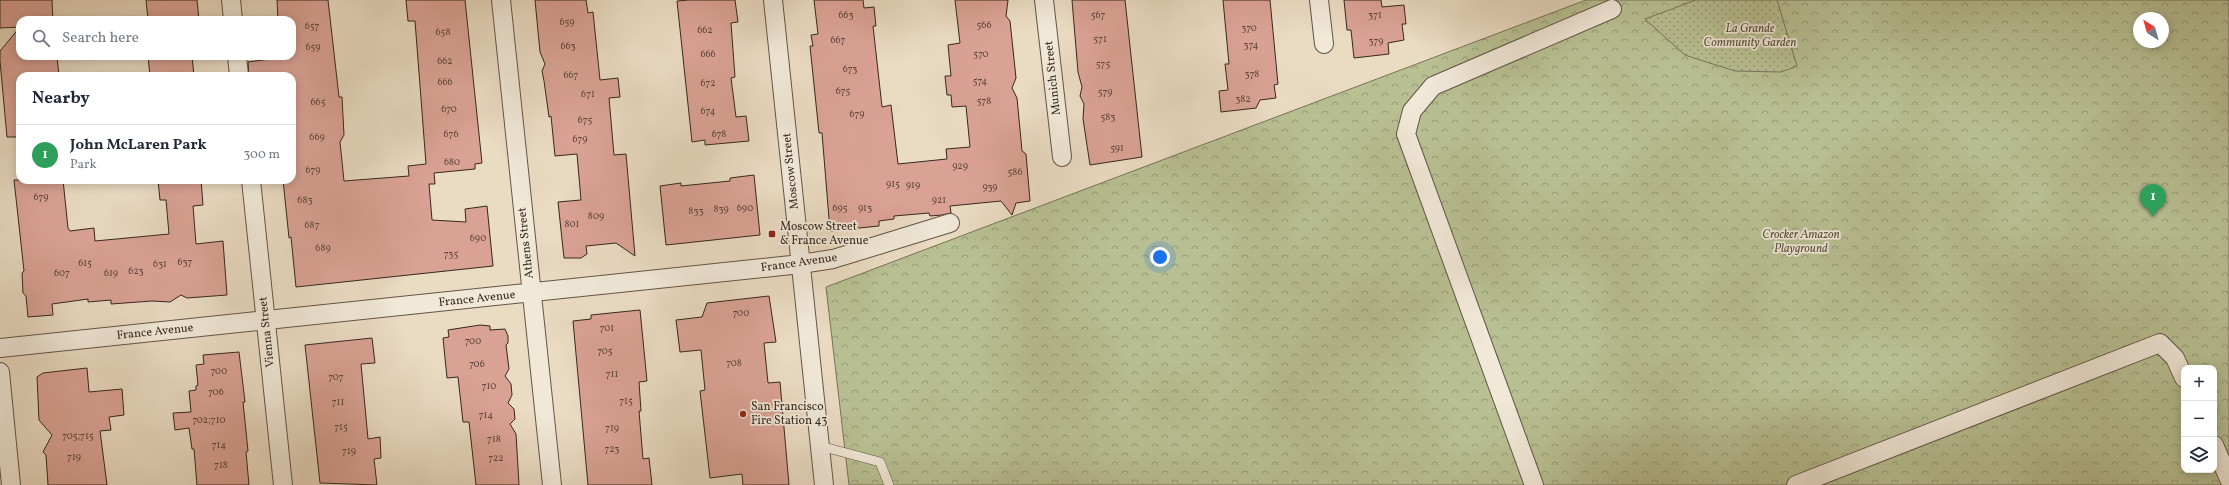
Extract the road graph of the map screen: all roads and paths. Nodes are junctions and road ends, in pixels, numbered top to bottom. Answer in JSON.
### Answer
{"nodes":[{"id":1,"x":231,"y":0,"type":"edge"},
{"id":2,"x":501,"y":0,"type":"edge"},
{"id":3,"x":773,"y":0,"type":"edge"},
{"id":4,"x":1044,"y":0,"type":"edge"},
{"id":5,"x":1319,"y":0,"type":"edge"},
{"id":6,"x":1612,"y":9,"type":"dead end"},
{"id":7,"x":233,"y":16,"type":"edge"},
{"id":8,"x":1324,"y":44,"type":"dead end"},
{"id":9,"x":237,"y":60,"type":"edge"},
{"id":10,"x":239,"y":72,"type":"edge"},
{"id":11,"x":1062,"y":157,"type":"dead end"},
{"id":12,"x":251,"y":184,"type":"edge"},
{"id":13,"x":950,"y":223,"type":"dead end"},
{"id":14,"x":801,"y":264,"type":"junction"},
{"id":15,"x":532,"y":293,"type":"junction"},
{"id":16,"x":266,"y":321,"type":"junction"},
{"id":17,"x":0,"y":348,"type":"edge"},
{"id":18,"x":2181,"y":371,"type":"edge"},
{"id":19,"x":0,"y":372,"type":"edge"},
{"id":20,"x":820,"y":446,"type":"junction"},
{"id":21,"x":2217,"y":452,"type":"edge"},
{"id":22,"x":2229,"y":479,"type":"edge"},
{"id":23,"x":12,"y":485,"type":"edge"},
{"id":24,"x":283,"y":485,"type":"edge"},
{"id":25,"x":552,"y":485,"type":"edge"},
{"id":26,"x":824,"y":485,"type":"edge"},
{"id":27,"x":889,"y":485,"type":"edge"},
{"id":28,"x":1534,"y":485,"type":"edge"},
{"id":29,"x":1796,"y":485,"type":"edge"}],
"edges":[{"from":1,"to":7,"type":"street"},
{"from":2,"to":15,"type":"street","name":"Athens Street"},
{"from":3,"to":14,"type":"street","name":"Moscow Street"},
{"from":4,"to":11,"type":"street","name":"Munich Street"},
{"from":5,"to":8,"type":"street"},
{"from":6,"to":28,"type":"street"},
{"from":9,"to":10,"type":"street"},
{"from":12,"to":16,"type":"street","name":"Vienna Street"},
{"from":13,"to":14,"type":"street","name":"France Avenue"},
{"from":14,"to":15,"type":"street","name":"France Avenue"},
{"from":14,"to":20,"type":"street","name":"Moscow Street"},
{"from":15,"to":16,"type":"street","name":"France Avenue"},
{"from":15,"to":25,"type":"street","name":"Athens Street"},
{"from":16,"to":17,"type":"street","name":"France Avenue"},
{"from":16,"to":24,"type":"street","name":"Vienna Street"},
{"from":18,"to":29,"type":"street"},
{"from":19,"to":23,"type":"street"},
{"from":20,"to":26,"type":"street","name":"Moscow Street"},
{"from":20,"to":27,"type":"lane"},
{"from":21,"to":22,"type":"street"}]}
